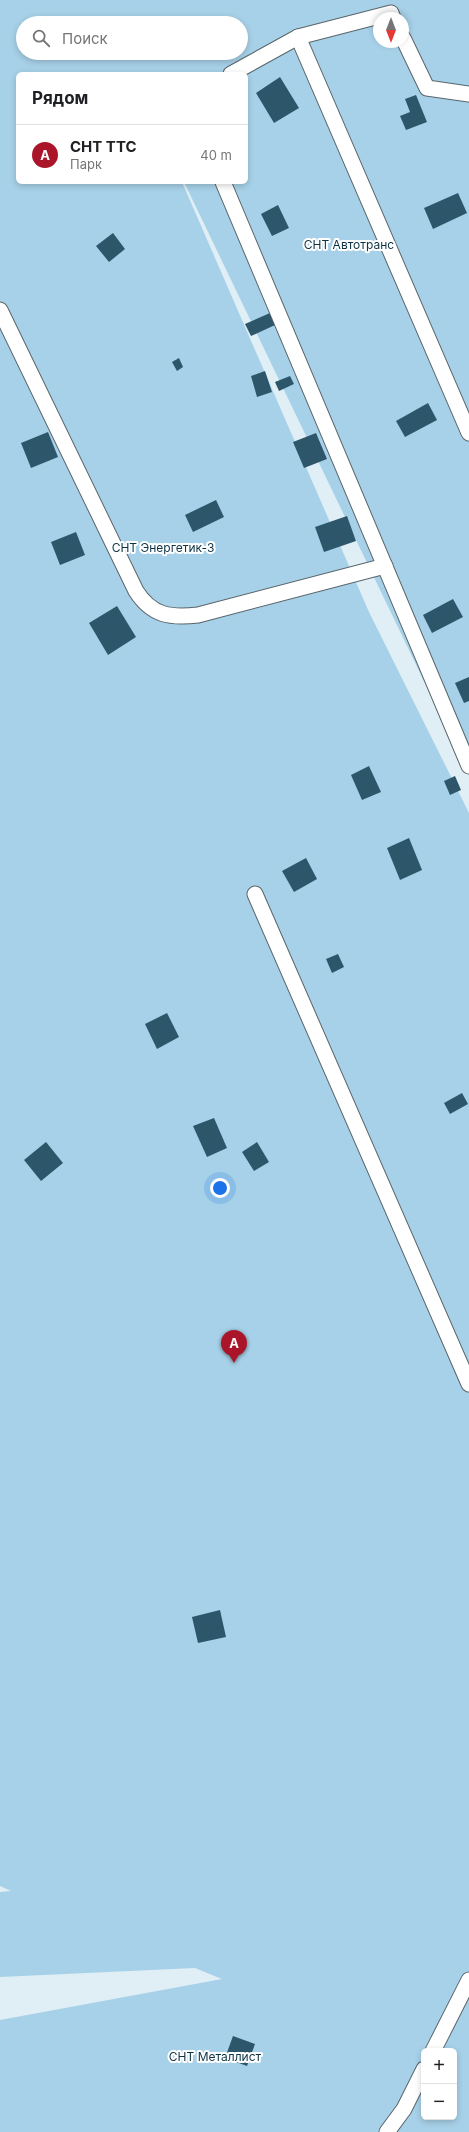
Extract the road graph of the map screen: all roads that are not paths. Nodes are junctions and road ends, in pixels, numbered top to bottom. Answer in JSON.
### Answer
{"nodes":[{"id":1,"x":373,"y":18,"type":"edge"},
{"id":2,"x":298,"y":37,"type":"junction"},
{"id":3,"x":408,"y":48,"type":"edge"},
{"id":4,"x":235,"y":72,"type":"edge"},
{"id":5,"x":469,"y":94,"type":"edge"},
{"id":6,"x":224,"y":184,"type":"edge"},
{"id":7,"x":0,"y":310,"type":"edge"},
{"id":8,"x":469,"y":433,"type":"edge"},
{"id":9,"x":384,"y":566,"type":"junction"},
{"id":10,"x":469,"y":766,"type":"edge"},
{"id":11,"x":255,"y":894,"type":"dead end"},
{"id":12,"x":469,"y":1384,"type":"edge"},
{"id":13,"x":469,"y":1980,"type":"edge"},
{"id":14,"x":435,"y":2048,"type":"edge"},
{"id":15,"x":421,"y":2075,"type":"edge"},
{"id":16,"x":387,"y":2132,"type":"edge"}],
"edges":[{"from":1,"to":2,"type":"lane"},
{"from":2,"to":4,"type":"lane"},
{"from":2,"to":8,"type":"lane"},
{"from":3,"to":5,"type":"lane"},
{"from":6,"to":9,"type":"lane"},
{"from":7,"to":9,"type":"lane"},
{"from":9,"to":10,"type":"lane"},
{"from":11,"to":12,"type":"lane"},
{"from":13,"to":14,"type":"lane"},
{"from":15,"to":16,"type":"lane"}]}
